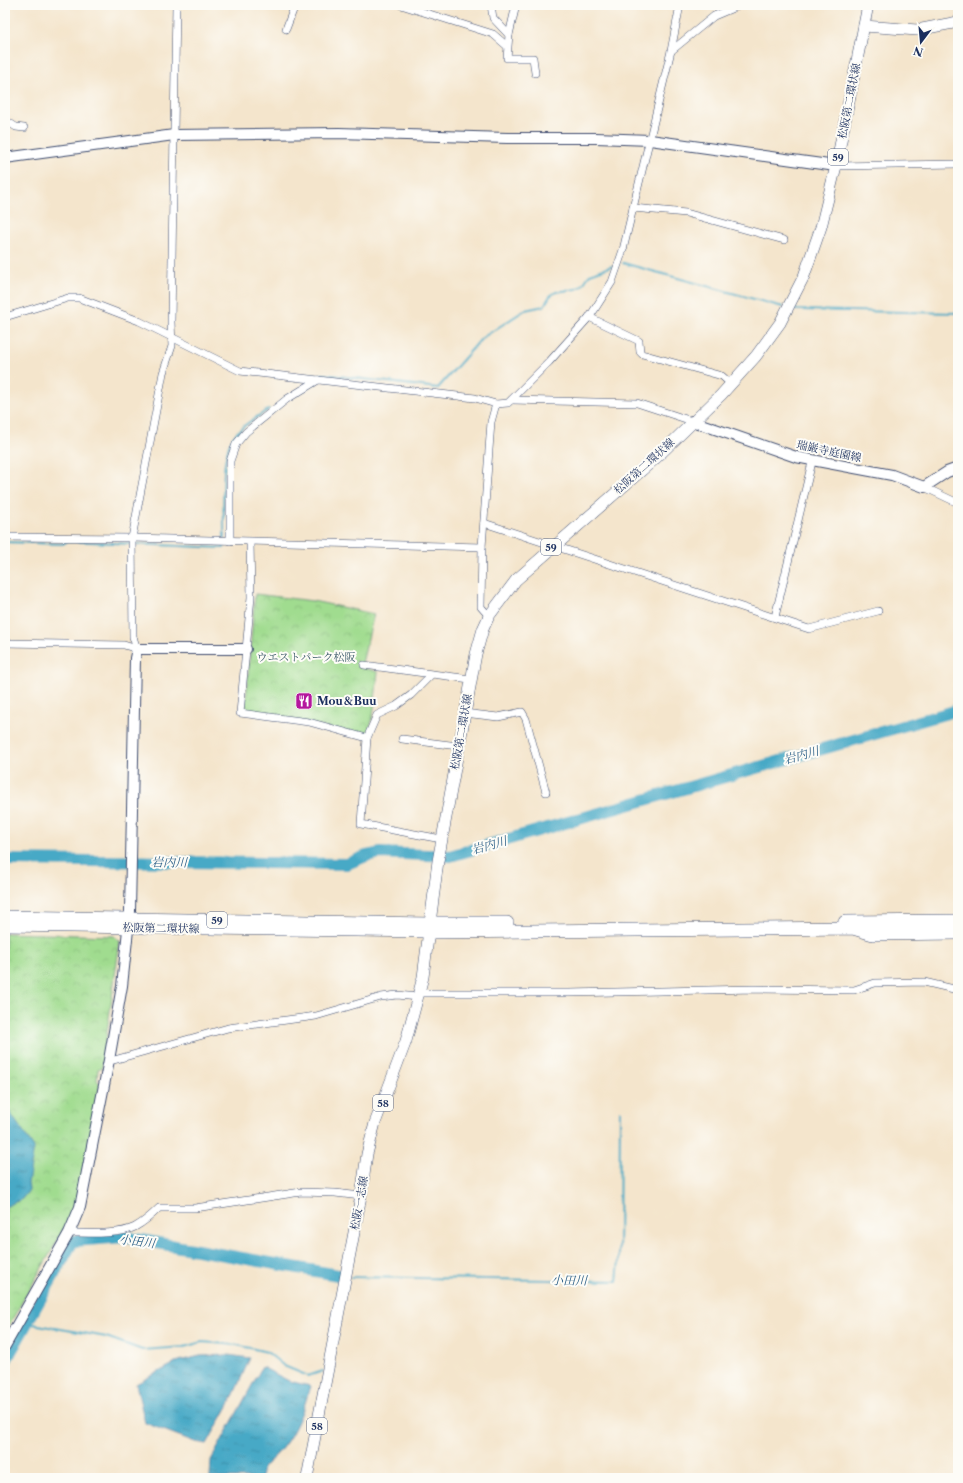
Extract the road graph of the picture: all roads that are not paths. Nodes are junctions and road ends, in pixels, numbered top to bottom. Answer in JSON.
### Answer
{"nodes":[{"id":1,"x":176,"y":5,"type":"edge"},
{"id":2,"x":294,"y":5,"type":"edge"},
{"id":3,"x":401,"y":5,"type":"edge"},
{"id":4,"x":491,"y":5,"type":"edge"},
{"id":5,"x":516,"y":5,"type":"edge"},
{"id":6,"x":527,"y":5,"type":"edge"},
{"id":7,"x":538,"y":5,"type":"edge"},
{"id":8,"x":680,"y":5,"type":"edge"},
{"id":9,"x":740,"y":5,"type":"edge"},
{"id":10,"x":868,"y":5,"type":"edge"},
{"id":11,"x":415,"y":7,"type":"edge"},
{"id":12,"x":958,"y":22,"type":"edge"},
{"id":13,"x":864,"y":26,"type":"junction"},
{"id":14,"x":286,"y":29,"type":"dead end"},
{"id":15,"x":510,"y":34,"type":"junction"},
{"id":16,"x":507,"y":46,"type":"junction"},
{"id":17,"x":671,"y":51,"type":"junction"},
{"id":18,"x":535,"y":73,"type":"dead end"},
{"id":19,"x":5,"y":120,"type":"edge"},
{"id":20,"x":24,"y":128,"type":"dead end"},
{"id":21,"x":174,"y":135,"type":"junction"},
{"id":22,"x":650,"y":140,"type":"junction"},
{"id":23,"x":5,"y":158,"type":"edge"},
{"id":24,"x":958,"y":164,"type":"edge"},
{"id":25,"x":836,"y":166,"type":"junction"},
{"id":26,"x":633,"y":208,"type":"junction"},
{"id":27,"x":784,"y":240,"type":"dead end"},
{"id":28,"x":5,"y":316,"type":"edge"},
{"id":29,"x":590,"y":317,"type":"junction"},
{"id":30,"x":173,"y":338,"type":"junction"},
{"id":31,"x":315,"y":379,"type":"junction"},
{"id":32,"x":731,"y":384,"type":"junction"},
{"id":33,"x":512,"y":400,"type":"junction"},
{"id":34,"x":496,"y":404,"type":"junction"},
{"id":35,"x":692,"y":421,"type":"junction"},
{"id":36,"x":812,"y":462,"type":"junction"},
{"id":37,"x":958,"y":468,"type":"edge"},
{"id":38,"x":924,"y":487,"type":"junction"},
{"id":39,"x":958,"y":503,"type":"edge"},
{"id":40,"x":484,"y":523,"type":"junction"},
{"id":41,"x":5,"y":537,"type":"edge"},
{"id":42,"x":132,"y":539,"type":"junction"},
{"id":43,"x":226,"y":541,"type":"junction"},
{"id":44,"x":250,"y":542,"type":"junction"},
{"id":45,"x":554,"y":545,"type":"junction"},
{"id":46,"x":482,"y":547,"type":"junction"},
{"id":47,"x":878,"y":611,"type":"dead end"},
{"id":48,"x":489,"y":616,"type":"junction"},
{"id":49,"x":775,"y":617,"type":"junction"},
{"id":50,"x":5,"y":643,"type":"edge"},
{"id":51,"x":137,"y":649,"type":"junction"},
{"id":52,"x":246,"y":649,"type":"junction"},
{"id":53,"x":364,"y":665,"type":"dead end"},
{"id":54,"x":431,"y":676,"type":"junction"},
{"id":55,"x":470,"y":679,"type":"junction"},
{"id":56,"x":464,"y":713,"type":"junction"},
{"id":57,"x":367,"y":738,"type":"junction"},
{"id":58,"x":402,"y":739,"type":"dead end"},
{"id":59,"x":458,"y":746,"type":"junction"},
{"id":60,"x":546,"y":792,"type":"dead end"},
{"id":61,"x":436,"y":838,"type":"dead end"},
{"id":62,"x":5,"y":916,"type":"edge"},
{"id":63,"x":958,"y":921,"type":"edge"},
{"id":64,"x":129,"y":923,"type":"junction"},
{"id":65,"x":5,"y":926,"type":"edge"},
{"id":66,"x":428,"y":928,"type":"junction"},
{"id":67,"x":958,"y":933,"type":"edge"},
{"id":68,"x":958,"y":990,"type":"edge"},
{"id":69,"x":419,"y":995,"type":"junction"},
{"id":70,"x":109,"y":1060,"type":"junction"},
{"id":71,"x":360,"y":1196,"type":"junction"},
{"id":72,"x":69,"y":1233,"type":"junction"},
{"id":73,"x":5,"y":1346,"type":"edge"},
{"id":74,"x":307,"y":1478,"type":"edge"}],
"edges":[{"from":1,"to":21,"type":"street"},
{"from":2,"to":14,"type":"street"},
{"from":3,"to":11,"type":"street"},
{"from":4,"to":15,"type":"street"},
{"from":5,"to":15,"type":"street"},
{"from":6,"to":7,"type":"street"},
{"from":8,"to":17,"type":"street"},
{"from":9,"to":17,"type":"street"},
{"from":10,"to":13,"type":"main road","name":"松阪第二環状線","number":"59"},
{"from":11,"to":16,"type":"street"},
{"from":12,"to":13,"type":"main road"},
{"from":13,"to":25,"type":"main road","name":"松阪第二環状線","number":"59"},
{"from":15,"to":16,"type":"street"},
{"from":16,"to":18,"type":"street"},
{"from":17,"to":22,"type":"street"},
{"from":19,"to":20,"type":"street"},
{"from":21,"to":22,"type":"street"},
{"from":21,"to":23,"type":"street"},
{"from":21,"to":30,"type":"street"},
{"from":22,"to":25,"type":"street"},
{"from":22,"to":26,"type":"street"},
{"from":24,"to":25,"type":"street"},
{"from":25,"to":32,"type":"main road","name":"松阪第二環状線","number":"59"},
{"from":26,"to":27,"type":"street"},
{"from":26,"to":29,"type":"street"},
{"from":28,"to":30,"type":"street"},
{"from":29,"to":32,"type":"street"},
{"from":29,"to":33,"type":"street"},
{"from":30,"to":31,"type":"street"},
{"from":30,"to":42,"type":"street"},
{"from":31,"to":34,"type":"street"},
{"from":31,"to":43,"type":"street"},
{"from":32,"to":35,"type":"main road","name":"松阪第二環状線","number":"59"},
{"from":33,"to":34,"type":"street"},
{"from":33,"to":35,"type":"street"},
{"from":34,"to":40,"type":"street"},
{"from":35,"to":36,"type":"street","name":"瑞巌寺庭園線"},
{"from":35,"to":45,"type":"main road","name":"松阪第二環状線","number":"59"},
{"from":36,"to":38,"type":"street","name":"瑞巌寺庭園線"},
{"from":36,"to":49,"type":"street"},
{"from":37,"to":38,"type":"street"},
{"from":38,"to":39,"type":"street"},
{"from":40,"to":45,"type":"street"},
{"from":40,"to":46,"type":"street"},
{"from":41,"to":42,"type":"street"},
{"from":42,"to":43,"type":"street"},
{"from":42,"to":51,"type":"street"},
{"from":43,"to":44,"type":"street"},
{"from":44,"to":46,"type":"street"},
{"from":44,"to":52,"type":"street"},
{"from":45,"to":48,"type":"main road","name":"松阪第二環状線","number":"59"},
{"from":45,"to":49,"type":"street"},
{"from":46,"to":48,"type":"street"},
{"from":47,"to":49,"type":"street"},
{"from":48,"to":55,"type":"main road","name":"松阪第二環状線","number":"59"},
{"from":50,"to":51,"type":"street"},
{"from":51,"to":52,"type":"street"},
{"from":51,"to":64,"type":"street"},
{"from":52,"to":57,"type":"street"},
{"from":53,"to":54,"type":"street"},
{"from":54,"to":55,"type":"street"},
{"from":54,"to":57,"type":"street"},
{"from":55,"to":56,"type":"main road","name":"松阪第二環状線","number":"59"},
{"from":56,"to":59,"type":"main road","name":"松阪第二環状線","number":"59"},
{"from":56,"to":60,"type":"street"},
{"from":57,"to":61,"type":"street"},
{"from":58,"to":59,"type":"street"},
{"from":59,"to":66,"type":"main road","name":"松阪第二環状線","number":"59"},
{"from":62,"to":64,"type":"main road","name":"松阪第二環状線","number":"59"},
{"from":63,"to":66,"type":"highway"},
{"from":64,"to":65,"type":"main road","name":"松阪第二環状線","number":"59"},
{"from":64,"to":66,"type":"main road","name":"松阪第二環状線","number":"59"},
{"from":64,"to":70,"type":"street"},
{"from":66,"to":67,"type":"highway"},
{"from":66,"to":69,"type":"main road","name":"松阪一志線","number":"58"},
{"from":68,"to":69,"type":"street"},
{"from":69,"to":70,"type":"street"},
{"from":69,"to":71,"type":"main road","name":"松阪一志線","number":"58"},
{"from":70,"to":72,"type":"street"},
{"from":71,"to":72,"type":"street"},
{"from":71,"to":74,"type":"main road","name":"松阪一志線","number":"58"},
{"from":72,"to":73,"type":"street"}]}
